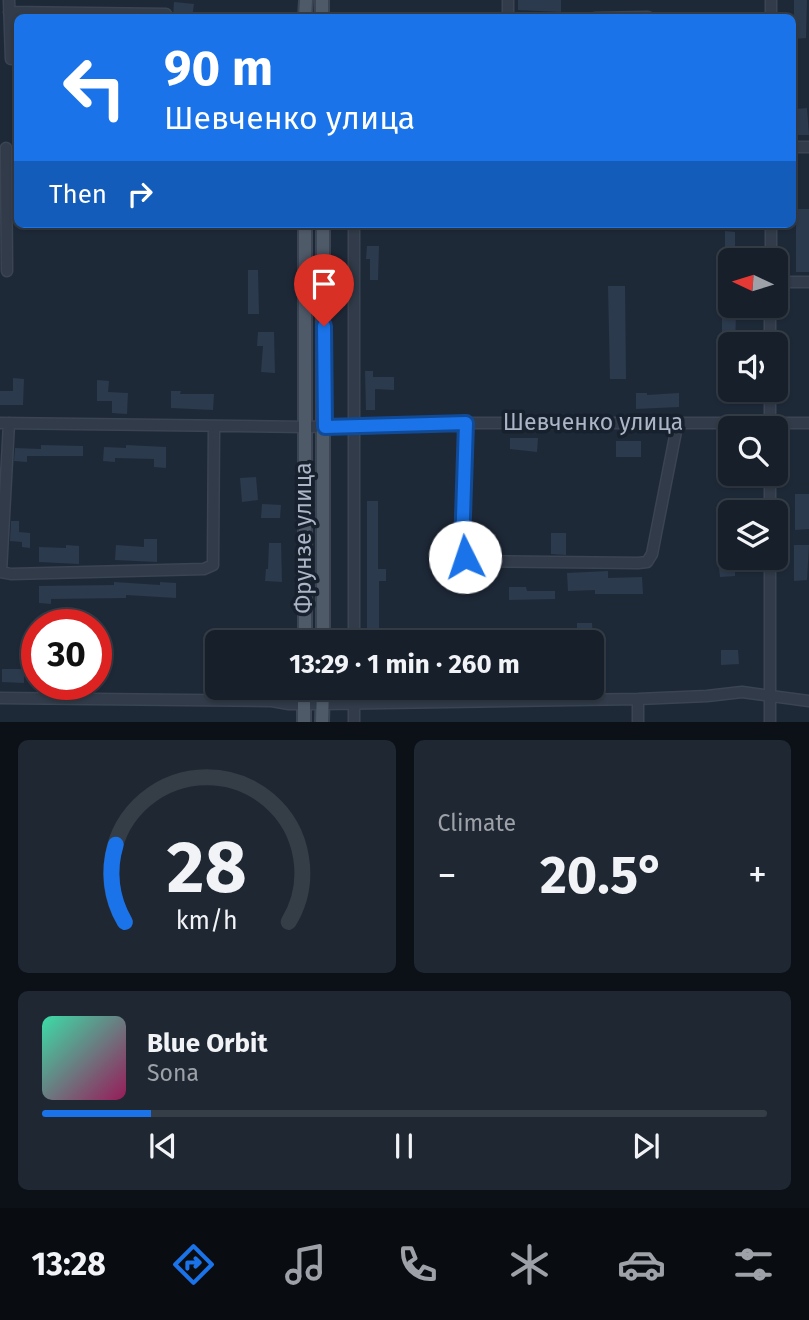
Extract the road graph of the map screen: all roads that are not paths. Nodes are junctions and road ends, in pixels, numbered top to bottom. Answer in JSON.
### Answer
{"nodes":[{"id":1,"x":9,"y":0,"type":"edge"},
{"id":2,"x":9,"y":12,"type":"junction"},
{"id":3,"x":166,"y":14,"type":"dead end"},
{"id":4,"x":11,"y":59,"type":"dead end"},
{"id":5,"x":8,"y":148,"type":"edge"},
{"id":6,"x":305,"y":228,"type":"edge"},
{"id":7,"x":323,"y":228,"type":"edge"},
{"id":8,"x":354,"y":228,"type":"edge"},
{"id":9,"x":771,"y":228,"type":"edge"},
{"id":10,"x":771,"y":248,"type":"edge"},
{"id":11,"x":7,"y":271,"type":"dead end"},
{"id":12,"x":788,"y":282,"type":"edge"},
{"id":13,"x":809,"y":282,"type":"edge"},
{"id":14,"x":678,"y":421,"type":"junction"},
{"id":15,"x":4,"y":423,"type":"edge"},
{"id":16,"x":466,"y":423,"type":"junction"},
{"id":17,"x":718,"y":423,"type":"edge"},
{"id":18,"x":809,"y":423,"type":"edge"},
{"id":19,"x":788,"y":425,"type":"edge"},
{"id":20,"x":214,"y":426,"type":"junction"},
{"id":21,"x":355,"y":426,"type":"junction"},
{"id":22,"x":306,"y":427,"type":"junction"},
{"id":23,"x":325,"y":427,"type":"junction"},
{"id":24,"x":770,"y":570,"type":"edge"},
{"id":25,"x":305,"y":630,"type":"edge"},
{"id":26,"x":323,"y":630,"type":"edge"},
{"id":27,"x":354,"y":630,"type":"edge"},
{"id":28,"x":770,"y":696,"type":"junction"},
{"id":29,"x":0,"y":698,"type":"edge"},
{"id":30,"x":638,"y":699,"type":"junction"},
{"id":31,"x":304,"y":700,"type":"edge"},
{"id":32,"x":323,"y":700,"type":"edge"},
{"id":33,"x":354,"y":700,"type":"edge"},
{"id":34,"x":809,"y":701,"type":"edge"},
{"id":35,"x":304,"y":704,"type":"junction"},
{"id":36,"x":323,"y":704,"type":"junction"},
{"id":37,"x":354,"y":704,"type":"junction"},
{"id":38,"x":304,"y":722,"type":"edge"},
{"id":39,"x":322,"y":722,"type":"edge"},
{"id":40,"x":354,"y":722,"type":"edge"},
{"id":41,"x":638,"y":722,"type":"edge"},
{"id":42,"x":770,"y":722,"type":"edge"}],
"edges":[{"from":1,"to":2,"type":"street"},
{"from":2,"to":3,"type":"street"},
{"from":2,"to":4,"type":"street"},
{"from":5,"to":11,"type":"street"},
{"from":6,"to":22,"type":"main road","name":"Фрунзе улица"},
{"from":7,"to":23,"type":"main road","name":"Фрунзе улица"},
{"from":8,"to":21,"type":"street"},
{"from":9,"to":10,"type":"street"},
{"from":12,"to":13,"type":"street"},
{"from":14,"to":16,"type":"street","name":"Шевченко улица"},
{"from":14,"to":16,"type":"street"},
{"from":14,"to":17,"type":"street","name":"Шевченко улица"},
{"from":15,"to":20,"type":"street","name":"Шевченко улица"},
{"from":15,"to":20,"type":"street"},
{"from":16,"to":21,"type":"street","name":"Шевченко улица"},
{"from":18,"to":19,"type":"street","name":"Шевченко улица"},
{"from":20,"to":22,"type":"street","name":"Шевченко улица"},
{"from":21,"to":23,"type":"street","name":"Шевченко улица"},
{"from":21,"to":27,"type":"street"},
{"from":22,"to":23,"type":"street","name":"Шевченко улица"},
{"from":22,"to":25,"type":"main road","name":"Фрунзе улица"},
{"from":23,"to":26,"type":"main road","name":"Фрунзе улица"},
{"from":24,"to":28,"type":"street"},
{"from":28,"to":30,"type":"street"},
{"from":28,"to":34,"type":"street"},
{"from":28,"to":42,"type":"street"},
{"from":29,"to":35,"type":"street"},
{"from":30,"to":37,"type":"street"},
{"from":30,"to":41,"type":"street"},
{"from":31,"to":35,"type":"main road"},
{"from":32,"to":36,"type":"main road"},
{"from":33,"to":37,"type":"street"},
{"from":35,"to":36,"type":"street"},
{"from":35,"to":38,"type":"main road"},
{"from":36,"to":37,"type":"street"},
{"from":36,"to":39,"type":"main road"},
{"from":37,"to":40,"type":"street"}]}
